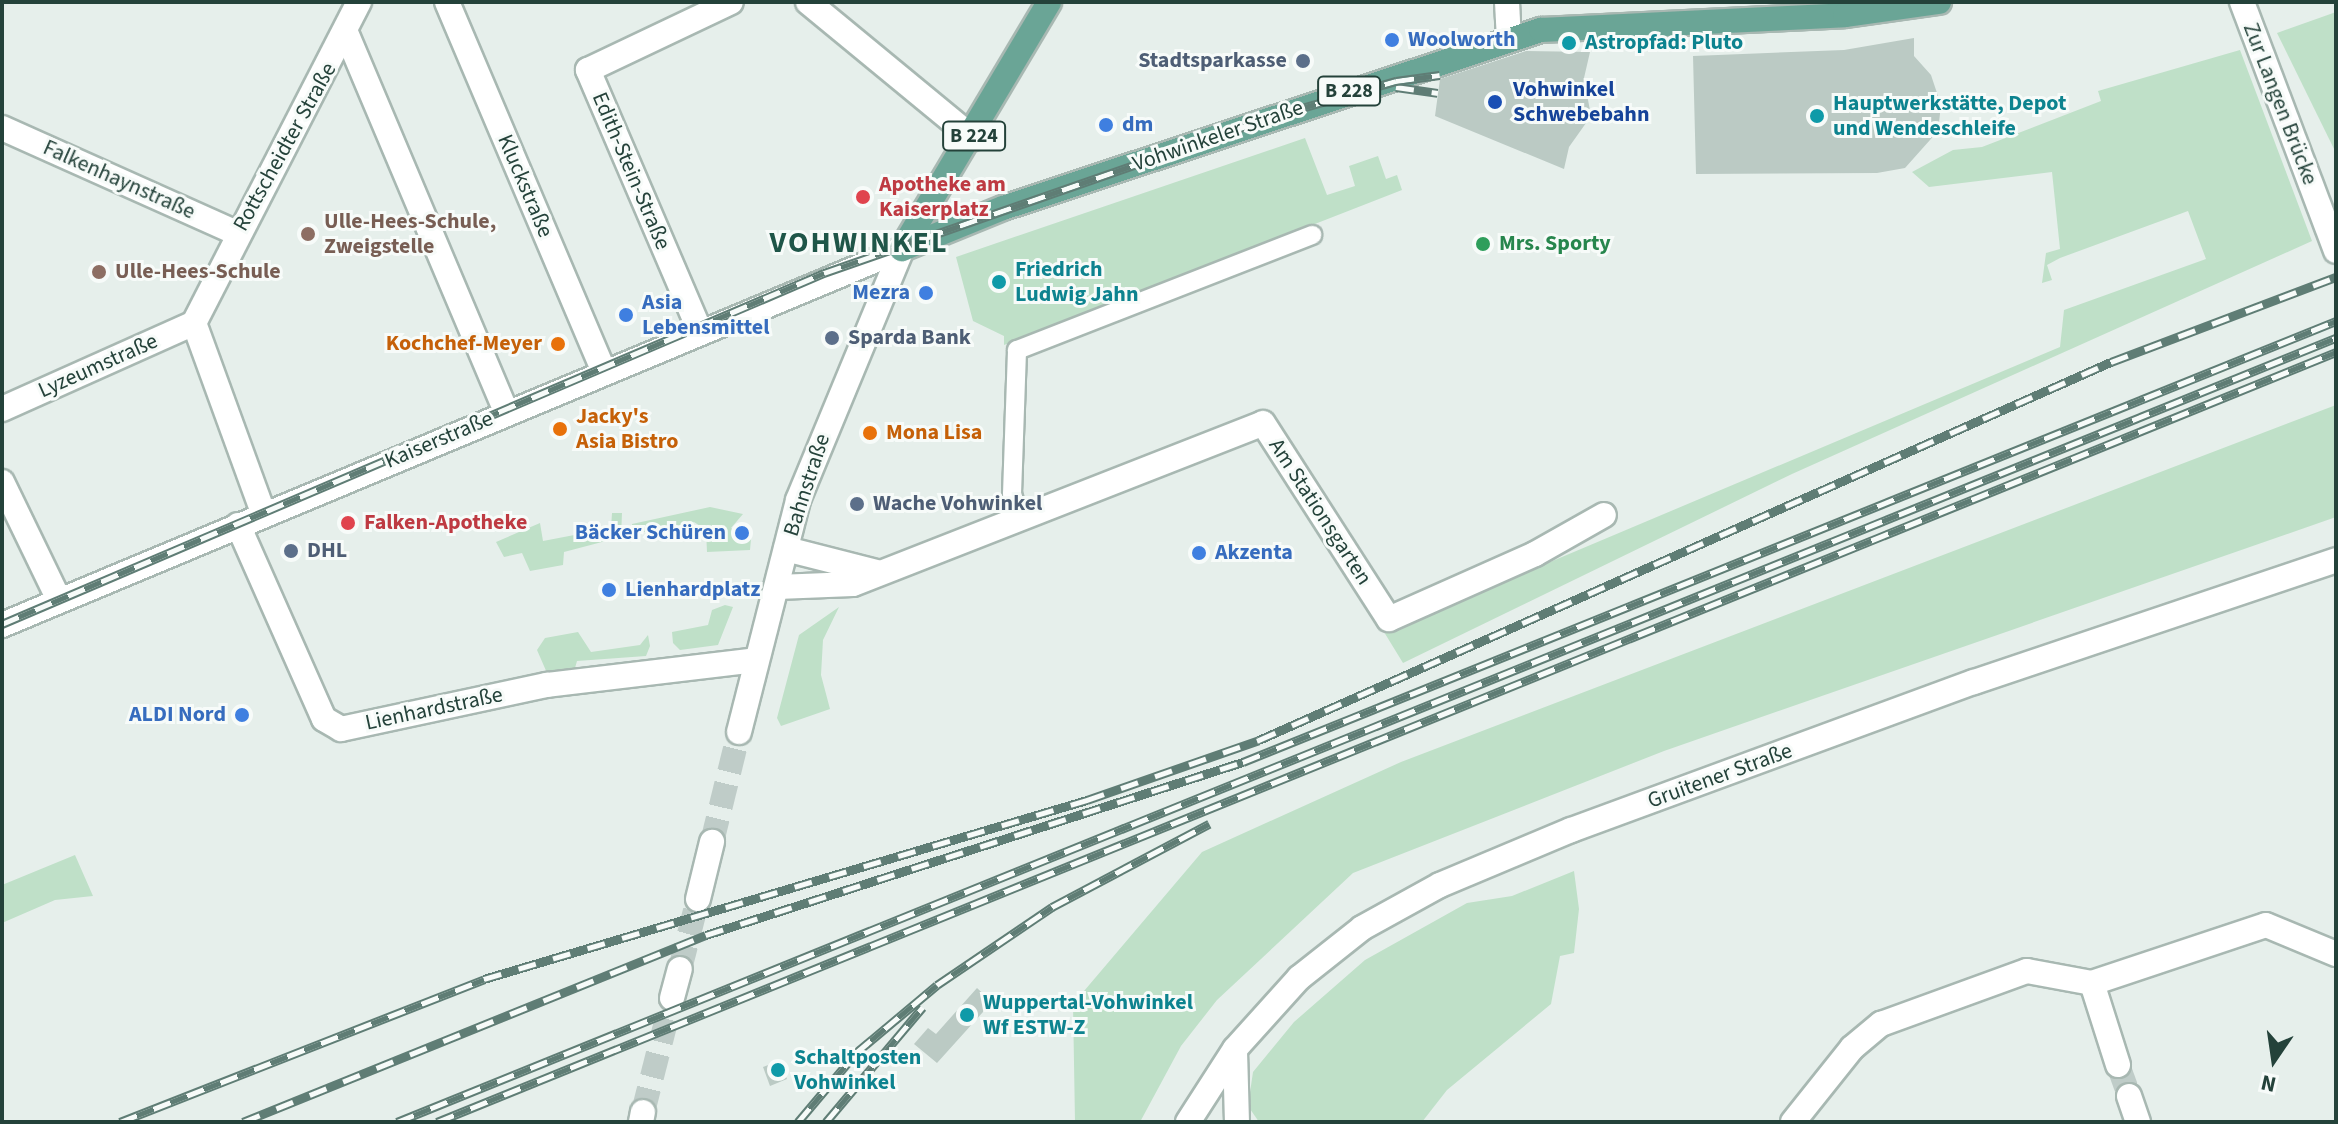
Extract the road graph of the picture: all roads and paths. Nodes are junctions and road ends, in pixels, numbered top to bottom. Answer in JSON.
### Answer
{"nodes":[{"id":1,"x":359,"y":2,"type":"edge"},
{"id":2,"x":447,"y":2,"type":"edge"},
{"id":3,"x":731,"y":2,"type":"edge"},
{"id":4,"x":808,"y":2,"type":"edge"},
{"id":5,"x":1507,"y":2,"type":"edge"},
{"id":6,"x":1939,"y":2,"type":"edge"},
{"id":7,"x":2242,"y":2,"type":"edge"},
{"id":8,"x":1845,"y":9,"type":"edge"},
{"id":9,"x":1044,"y":11,"type":"edge"},
{"id":10,"x":347,"y":35,"type":"junction"},
{"id":11,"x":1509,"y":38,"type":"junction"},
{"id":12,"x":2,"y":128,"type":"edge"},
{"id":13,"x":973,"y":138,"type":"junction"},
{"id":14,"x":237,"y":233,"type":"junction"},
{"id":15,"x":1312,"y":235,"type":"dead end"},
{"id":16,"x":902,"y":249,"type":"junction"},
{"id":17,"x":2336,"y":251,"type":"edge"},
{"id":18,"x":194,"y":323,"type":"junction"},
{"id":19,"x":699,"y":329,"type":"junction"},
{"id":20,"x":603,"y":369,"type":"junction"},
{"id":21,"x":2,"y":409,"type":"edge"},
{"id":22,"x":506,"y":411,"type":"junction"},
{"id":23,"x":2,"y":482,"type":"edge"},
{"id":24,"x":264,"y":515,"type":"junction"},
{"id":25,"x":1604,"y":515,"type":"dead end"},
{"id":26,"x":1019,"y":518,"type":"junction"},
{"id":27,"x":238,"y":525,"type":"junction"},
{"id":28,"x":786,"y":549,"type":"junction"},
{"id":29,"x":2336,"y":560,"type":"edge"},
{"id":30,"x":876,"y":572,"type":"junction"},
{"id":31,"x":777,"y":587,"type":"junction"},
{"id":32,"x":59,"y":600,"type":"junction"},
{"id":33,"x":2,"y":625,"type":"edge"},
{"id":34,"x":757,"y":660,"type":"junction"},
{"id":35,"x":739,"y":732,"type":"tunnel mouth"},
{"id":36,"x":712,"y":842,"type":"tunnel mouth"},
{"id":37,"x":698,"y":899,"type":"tunnel mouth"},
{"id":38,"x":2336,"y":954,"type":"edge"},
{"id":39,"x":680,"y":969,"type":"tunnel mouth"},
{"id":40,"x":2092,"y":983,"type":"junction"},
{"id":41,"x":672,"y":998,"type":"tunnel mouth"},
{"id":42,"x":1235,"y":1049,"type":"junction"},
{"id":43,"x":2118,"y":1065,"type":"tunnel mouth"},
{"id":44,"x":2129,"y":1096,"type":"tunnel mouth"},
{"id":45,"x":1188,"y":1122,"type":"edge"},
{"id":46,"x":1237,"y":1122,"type":"edge"},
{"id":47,"x":1793,"y":1122,"type":"edge"},
{"id":48,"x":2138,"y":1122,"type":"edge"}],
"edges":[{"from":1,"to":10,"type":"street","name":"Rottscheidter Straße"},
{"from":2,"to":20,"type":"street","name":"Kluckstraße"},
{"from":3,"to":19,"type":"street","name":"Edith-Stein-Straße"},
{"from":4,"to":13,"type":"street"},
{"from":5,"to":11,"type":"street"},
{"from":6,"to":8,"type":"main road","name":"Vohwinkeler Straße","number":"B 228"},
{"from":7,"to":17,"type":"street","name":"Zur Langen Brücke"},
{"from":8,"to":11,"type":"main road","name":"Vohwinkeler Straße","number":"B 228"},
{"from":9,"to":13,"type":"main road","number":"B 224"},
{"from":10,"to":14,"type":"street","name":"Rottscheidter Straße"},
{"from":10,"to":22,"type":"street"},
{"from":11,"to":16,"type":"main road","name":"Vohwinkeler Straße","number":"B 228"},
{"from":12,"to":14,"type":"street","name":"Falkenhaynstraße"},
{"from":13,"to":16,"type":"main road","number":"B 224"},
{"from":14,"to":18,"type":"street","name":"Rottscheidter Straße"},
{"from":15,"to":26,"type":"street"},
{"from":16,"to":19,"type":"street","name":"Kaiserstraße","number":"B 228"},
{"from":16,"to":28,"type":"street","name":"Bahnstraße"},
{"from":18,"to":21,"type":"street","name":"Lyzeumstraße"},
{"from":18,"to":24,"type":"street"},
{"from":19,"to":20,"type":"street","name":"Kaiserstraße","number":"B 228"},
{"from":20,"to":22,"type":"street","name":"Kaiserstraße","number":"B 228"},
{"from":22,"to":24,"type":"street","name":"Kaiserstraße","number":"B 228"},
{"from":23,"to":32,"type":"street"},
{"from":24,"to":27,"type":"street","name":"Kaiserstraße","number":"B 228"},
{"from":25,"to":26,"type":"street","name":"Am Stationsgarten"},
{"from":26,"to":30,"type":"street","name":"Am Stationsgarten"},
{"from":27,"to":32,"type":"street","name":"Kaiserstraße","number":"B 228"},
{"from":27,"to":34,"type":"street","name":"Lienhardstraße"},
{"from":28,"to":30,"type":"street"},
{"from":28,"to":31,"type":"street","name":"Bahnstraße"},
{"from":29,"to":42,"type":"street","name":"Gruitener Straße"},
{"from":30,"to":31,"type":"street","name":"Am Stationsgarten"},
{"from":31,"to":34,"type":"street","name":"Bahnstraße"},
{"from":32,"to":33,"type":"street","name":"Kaiserstraße","number":"B 228"},
{"from":34,"to":35,"type":"street","name":"Bahnstraße"},
{"from":36,"to":37,"type":"street"},
{"from":38,"to":40,"type":"street"},
{"from":39,"to":41,"type":"street"},
{"from":40,"to":43,"type":"street"},
{"from":40,"to":47,"type":"street"},
{"from":42,"to":45,"type":"street","name":"Gruitener Straße"},
{"from":42,"to":46,"type":"street"},
{"from":44,"to":48,"type":"street"}]}
